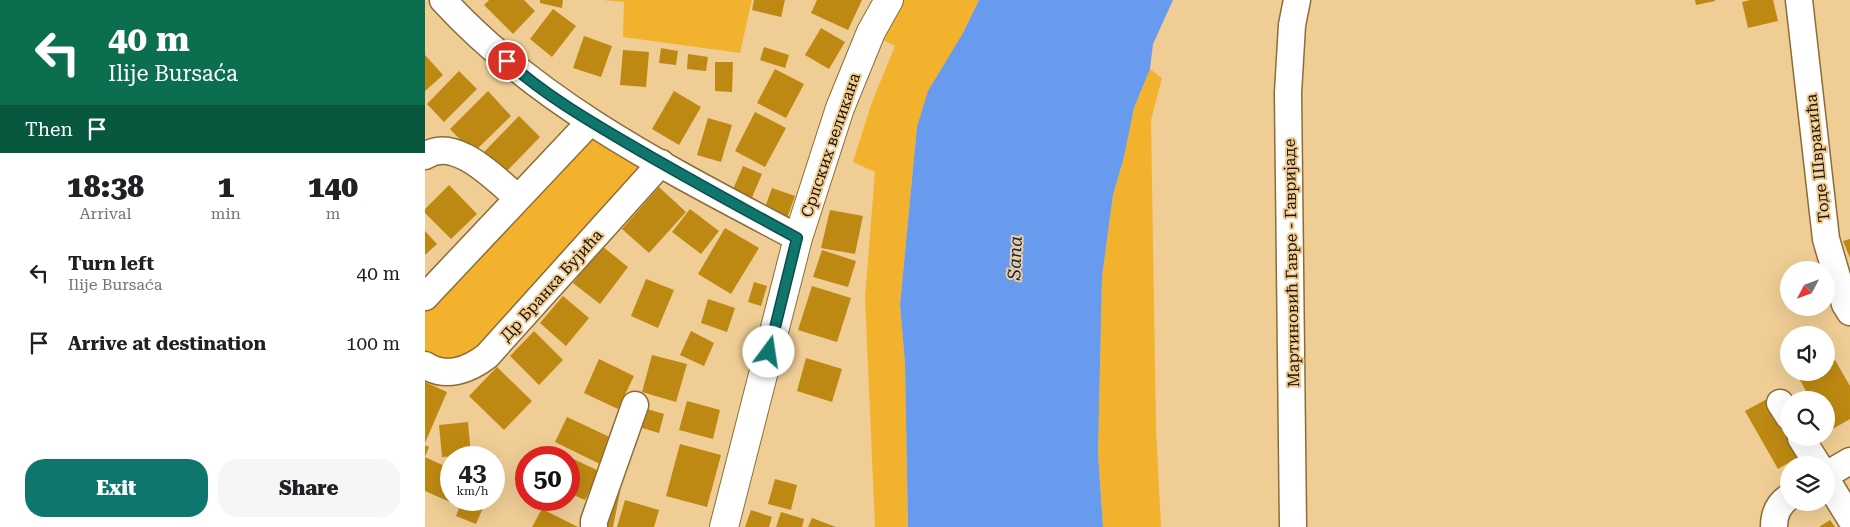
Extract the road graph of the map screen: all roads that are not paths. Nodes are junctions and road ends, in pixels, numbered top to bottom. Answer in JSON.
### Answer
{"nodes":[{"id":1,"x":443,"y":0,"type":"edge"},
{"id":2,"x":889,"y":0,"type":"edge"},
{"id":3,"x":1297,"y":0,"type":"edge"},
{"id":4,"x":1799,"y":0,"type":"edge"},
{"id":5,"x":591,"y":122,"type":"junction"},
{"id":6,"x":425,"y":156,"type":"edge"},
{"id":7,"x":661,"y":163,"type":"junction"},
{"id":8,"x":518,"y":198,"type":"junction"},
{"id":9,"x":797,"y":238,"type":"junction"},
{"id":10,"x":425,"y":297,"type":"edge"},
{"id":11,"x":1850,"y":312,"type":"edge"},
{"id":12,"x":425,"y":365,"type":"edge"},
{"id":13,"x":635,"y":405,"type":"dead end"},
{"id":14,"x":1850,"y":460,"type":"edge"},
{"id":15,"x":1835,"y":469,"type":"edge"},
{"id":16,"x":1835,"y":494,"type":"edge"},
{"id":17,"x":1780,"y":506,"type":"edge"},
{"id":18,"x":1850,"y":518,"type":"edge"},
{"id":19,"x":594,"y":527,"type":"edge"},
{"id":20,"x":724,"y":527,"type":"edge"},
{"id":21,"x":1293,"y":527,"type":"edge"},
{"id":22,"x":1774,"y":527,"type":"edge"}],
"edges":[{"from":1,"to":5,"type":"street"},
{"from":2,"to":9,"type":"main road","name":"Српских великана"},
{"from":3,"to":21,"type":"street","name":"Мартиновић Гавре - Гавријаде"},
{"from":4,"to":11,"type":"street","name":"Тоде Швракића"},
{"from":5,"to":7,"type":"street"},
{"from":5,"to":8,"type":"street"},
{"from":6,"to":8,"type":"street"},
{"from":7,"to":9,"type":"street"},
{"from":7,"to":12,"type":"street","name":"Др Бранка Бујића"},
{"from":8,"to":10,"type":"street"},
{"from":9,"to":20,"type":"main road","name":"Српских великана"},
{"from":13,"to":19,"type":"street"},
{"from":14,"to":15,"type":"street"},
{"from":16,"to":18,"type":"street"},
{"from":17,"to":22,"type":"street"}]}
